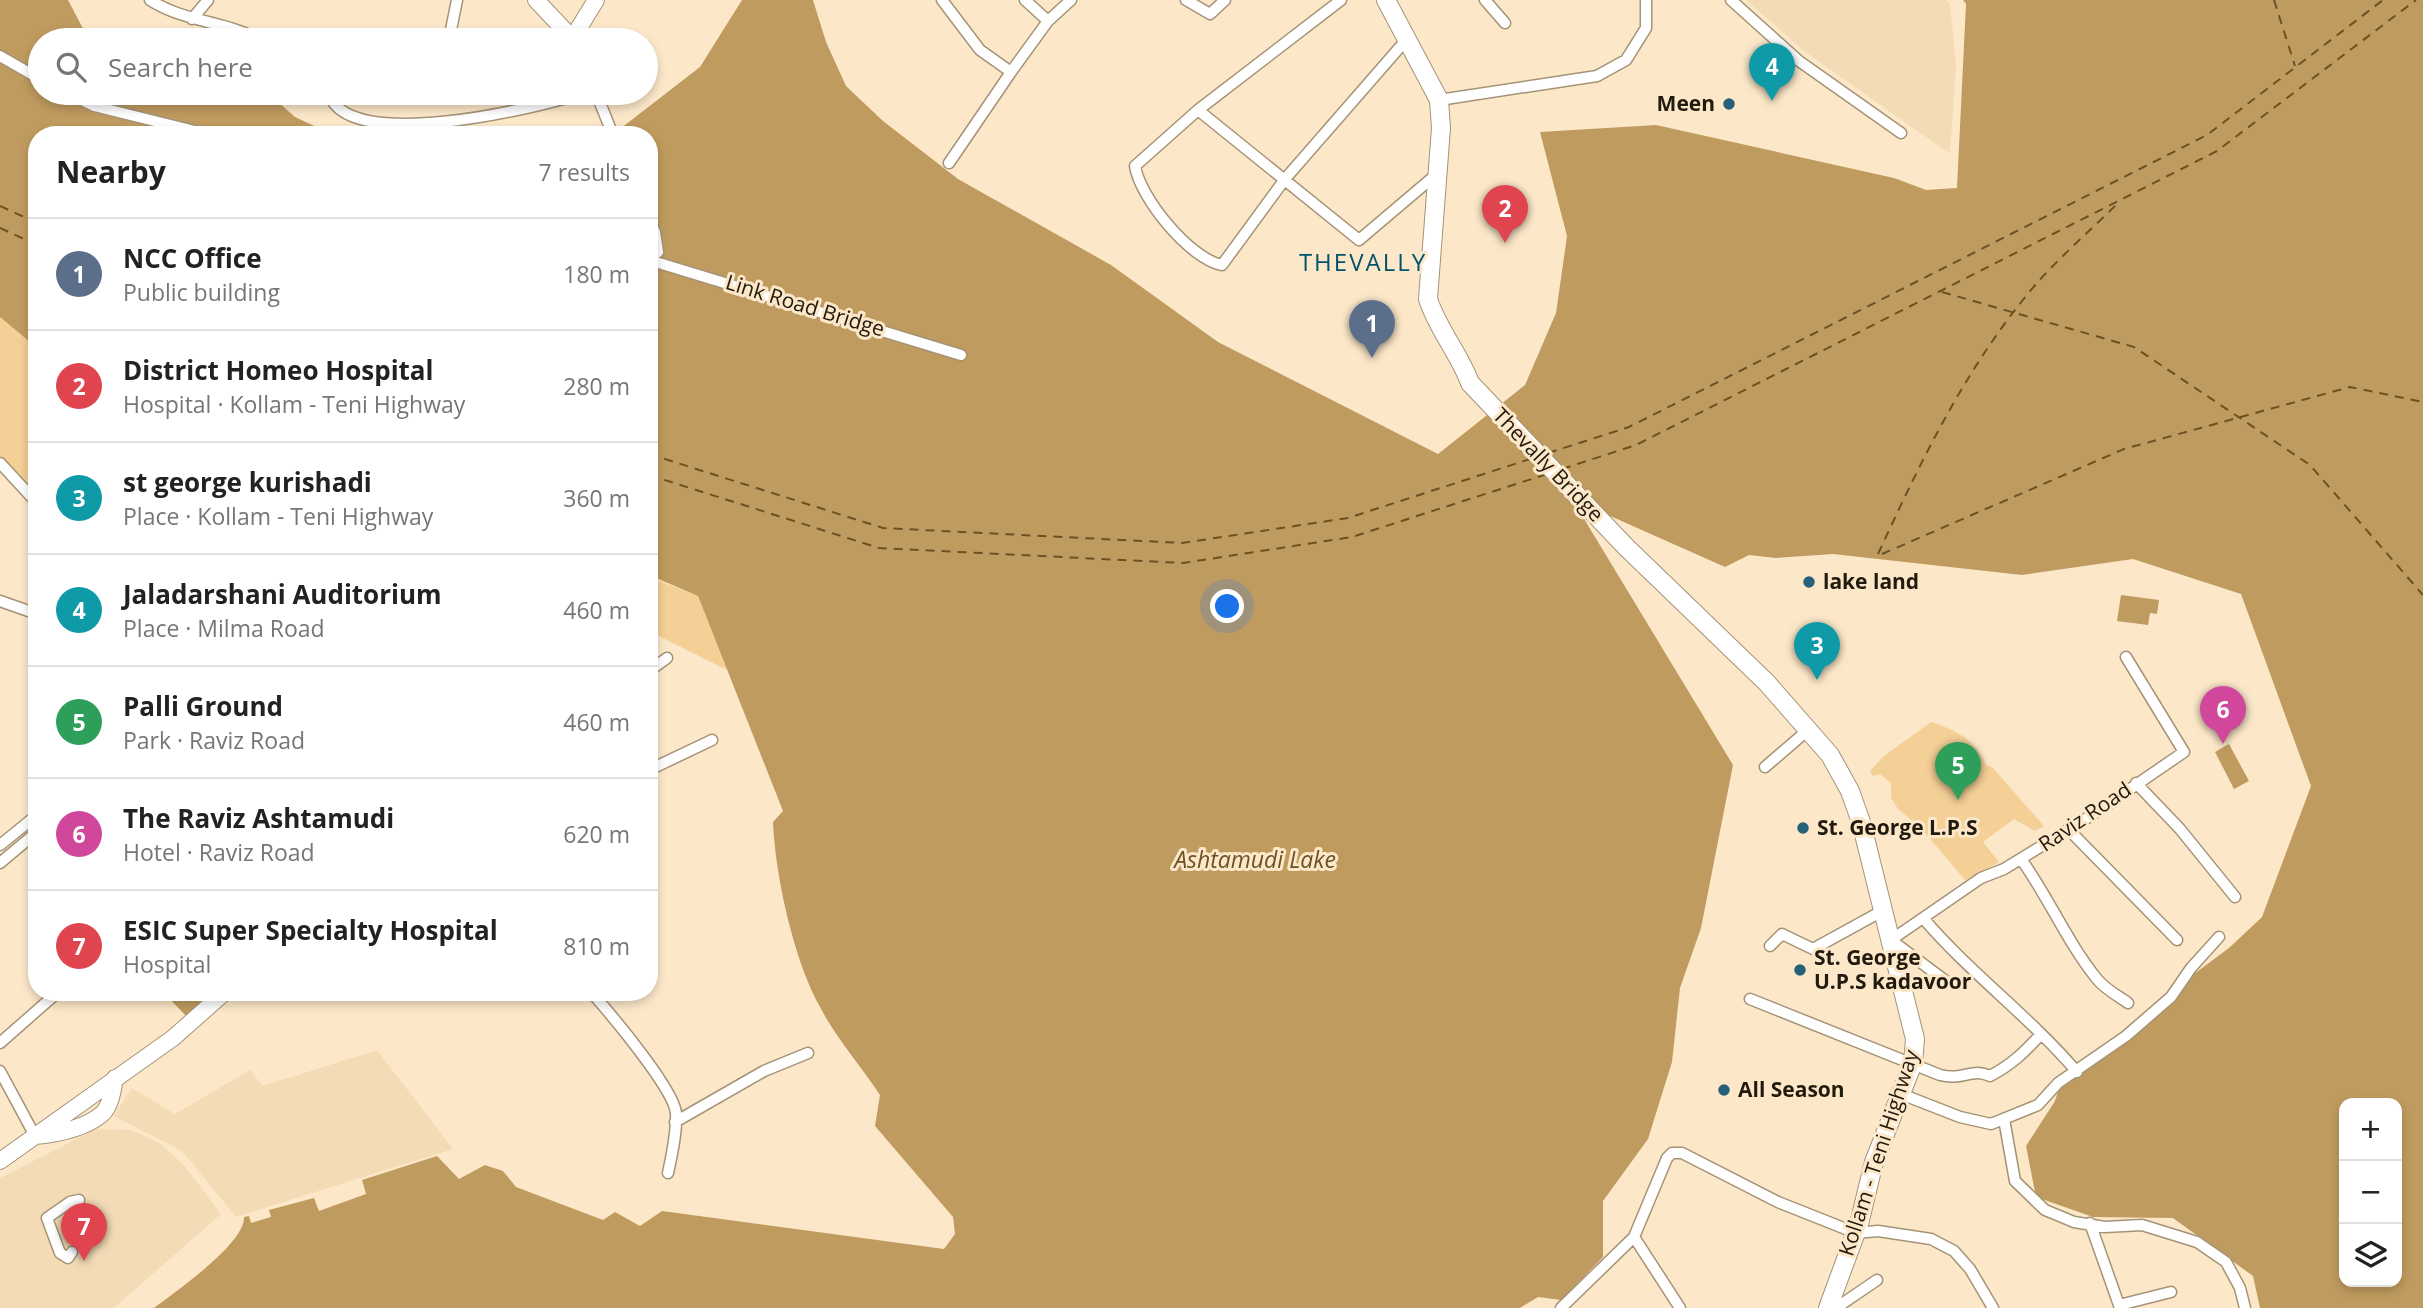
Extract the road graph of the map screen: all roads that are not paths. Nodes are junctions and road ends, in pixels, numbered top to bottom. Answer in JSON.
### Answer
{"nodes":[{"id":1,"x":150,"y":0,"type":"edge"},
{"id":2,"x":208,"y":0,"type":"edge"},
{"id":3,"x":457,"y":0,"type":"edge"},
{"id":4,"x":536,"y":0,"type":"edge"},
{"id":5,"x":596,"y":0,"type":"edge"},
{"id":6,"x":942,"y":0,"type":"edge"},
{"id":7,"x":1025,"y":0,"type":"edge"},
{"id":8,"x":1071,"y":0,"type":"edge"},
{"id":9,"x":1186,"y":0,"type":"edge"},
{"id":10,"x":1225,"y":0,"type":"edge"},
{"id":11,"x":1340,"y":0,"type":"edge"},
{"id":12,"x":1387,"y":0,"type":"edge"},
{"id":13,"x":1485,"y":0,"type":"edge"},
{"id":14,"x":1648,"y":0,"type":"edge"},
{"id":15,"x":1731,"y":0,"type":"edge"},
{"id":16,"x":192,"y":19,"type":"junction"},
{"id":17,"x":1048,"y":21,"type":"junction"},
{"id":18,"x":1505,"y":23,"type":"dead end"},
{"id":19,"x":232,"y":28,"type":"edge"},
{"id":20,"x":451,"y":28,"type":"edge"},
{"id":21,"x":562,"y":28,"type":"edge"},
{"id":22,"x":581,"y":28,"type":"edge"},
{"id":23,"x":1407,"y":40,"type":"junction"},
{"id":24,"x":0,"y":57,"type":"edge"},
{"id":25,"x":28,"y":72,"type":"edge"},
{"id":26,"x":1011,"y":72,"type":"junction"},
{"id":27,"x":1439,"y":100,"type":"junction"},
{"id":28,"x":92,"y":105,"type":"edge"},
{"id":29,"x":337,"y":105,"type":"edge"},
{"id":30,"x":539,"y":105,"type":"edge"},
{"id":31,"x":601,"y":105,"type":"edge"},
{"id":32,"x":1198,"y":110,"type":"junction"},
{"id":33,"x":175,"y":126,"type":"edge"},
{"id":34,"x":610,"y":126,"type":"edge"},
{"id":35,"x":1901,"y":133,"type":"dead end"},
{"id":36,"x":949,"y":163,"type":"dead end"},
{"id":37,"x":1438,"y":173,"type":"junction"},
{"id":38,"x":1285,"y":179,"type":"junction"},
{"id":39,"x":658,"y":262,"type":"edge"},
{"id":40,"x":961,"y":355,"type":"dead end"},
{"id":41,"x":0,"y":463,"type":"edge"},
{"id":42,"x":28,"y":493,"type":"edge"},
{"id":43,"x":1626,"y":547,"type":"joint"},
{"id":44,"x":0,"y":601,"type":"edge"},
{"id":45,"x":28,"y":611,"type":"edge"},
{"id":46,"x":667,"y":657,"type":"dead end"},
{"id":47,"x":2126,"y":657,"type":"dead end"},
{"id":48,"x":658,"y":664,"type":"edge"},
{"id":49,"x":1808,"y":730,"type":"junction"},
{"id":50,"x":712,"y":740,"type":"dead end"},
{"id":51,"x":658,"y":766,"type":"edge"},
{"id":52,"x":1765,"y":767,"type":"dead end"},
{"id":53,"x":2136,"y":783,"type":"junction"},
{"id":54,"x":28,"y":822,"type":"edge"},
{"id":55,"x":2069,"y":830,"type":"junction"},
{"id":56,"x":28,"y":840,"type":"edge"},
{"id":57,"x":0,"y":845,"type":"edge"},
{"id":58,"x":2021,"y":859,"type":"junction"},
{"id":59,"x":0,"y":863,"type":"edge"},
{"id":60,"x":2235,"y":897,"type":"dead end"},
{"id":61,"x":1884,"y":910,"type":"junction"},
{"id":62,"x":1923,"y":918,"type":"junction"},
{"id":63,"x":2219,"y":937,"type":"dead end"},
{"id":64,"x":1891,"y":940,"type":"junction"},
{"id":65,"x":2177,"y":940,"type":"dead end"},
{"id":66,"x":1770,"y":946,"type":"dead end"},
{"id":67,"x":1947,"y":982,"type":"dead end"},
{"id":68,"x":1750,"y":999,"type":"dead end"},
{"id":69,"x":48,"y":1001,"type":"edge"},
{"id":70,"x":215,"y":1001,"type":"edge"},
{"id":71,"x":598,"y":1001,"type":"edge"},
{"id":72,"x":2128,"y":1003,"type":"dead end"},
{"id":73,"x":2041,"y":1034,"type":"junction"},
{"id":74,"x":0,"y":1043,"type":"edge"},
{"id":75,"x":808,"y":1053,"type":"dead end"},
{"id":76,"x":1913,"y":1063,"type":"junction"},
{"id":77,"x":0,"y":1071,"type":"edge"},
{"id":78,"x":2077,"y":1072,"type":"junction"},
{"id":79,"x":115,"y":1078,"type":"junction"},
{"id":80,"x":1901,"y":1094,"type":"junction"},
{"id":81,"x":77,"y":1104,"type":"junction"},
{"id":82,"x":92,"y":1118,"type":"junction"},
{"id":83,"x":2004,"y":1119,"type":"junction"},
{"id":84,"x":675,"y":1122,"type":"junction"},
{"id":85,"x":35,"y":1136,"type":"junction"},
{"id":86,"x":0,"y":1161,"type":"edge"},
{"id":87,"x":668,"y":1172,"type":"dead end"},
{"id":88,"x":79,"y":1200,"type":"dead end"},
{"id":89,"x":2090,"y":1223,"type":"junction"},
{"id":90,"x":1856,"y":1233,"type":"junction"},
{"id":91,"x":1634,"y":1237,"type":"junction"},
{"id":92,"x":72,"y":1252,"type":"dead end"},
{"id":93,"x":1877,"y":1280,"type":"dead end"},
{"id":94,"x":2171,"y":1292,"type":"dead end"},
{"id":95,"x":1675,"y":1305,"type":"edge"},
{"id":96,"x":1990,"y":1307,"type":"edge"},
{"id":97,"x":2120,"y":1307,"type":"edge"},
{"id":98,"x":1561,"y":1308,"type":"edge"},
{"id":99,"x":1828,"y":1308,"type":"edge"},
{"id":100,"x":1836,"y":1308,"type":"edge"},
{"id":101,"x":2245,"y":1308,"type":"edge"}],
"edges":[{"from":1,"to":16,"type":"street"},
{"from":2,"to":16,"type":"street"},
{"from":3,"to":20,"type":"street"},
{"from":4,"to":21,"type":"street"},
{"from":5,"to":22,"type":"street"},
{"from":6,"to":26,"type":"street"},
{"from":7,"to":17,"type":"street"},
{"from":8,"to":17,"type":"street"},
{"from":9,"to":10,"type":"street"},
{"from":11,"to":32,"type":"street"},
{"from":12,"to":23,"type":"main road"},
{"from":13,"to":18,"type":"street"},
{"from":14,"to":27,"type":"street"},
{"from":15,"to":35,"type":"street"},
{"from":16,"to":19,"type":"street"},
{"from":17,"to":26,"type":"street"},
{"from":23,"to":27,"type":"main road"},
{"from":23,"to":38,"type":"street"},
{"from":24,"to":25,"type":"street"},
{"from":26,"to":36,"type":"street"},
{"from":27,"to":37,"type":"main road"},
{"from":28,"to":33,"type":"street"},
{"from":29,"to":30,"type":"street"},
{"from":31,"to":34,"type":"street"},
{"from":32,"to":38,"type":"street"},
{"from":32,"to":38,"type":"street"},
{"from":37,"to":38,"type":"street"},
{"from":37,"to":43,"type":"main road","name":"Thevally Bridge"},
{"from":39,"to":40,"type":"street","name":"Link Road Bridge"},
{"from":41,"to":42,"type":"street"},
{"from":43,"to":49,"type":"main road","name":"Kollam - Teni Highway"},
{"from":44,"to":45,"type":"street"},
{"from":46,"to":48,"type":"street"},
{"from":47,"to":53,"type":"street","name":"Raviz Road"},
{"from":49,"to":52,"type":"street"},
{"from":49,"to":61,"type":"main road","name":"Kollam - Teni Highway"},
{"from":50,"to":51,"type":"street"},
{"from":53,"to":55,"type":"street","name":"Raviz Road"},
{"from":53,"to":60,"type":"street"},
{"from":54,"to":57,"type":"street"},
{"from":55,"to":58,"type":"street","name":"Raviz Road"},
{"from":55,"to":65,"type":"street"},
{"from":56,"to":59,"type":"street"},
{"from":58,"to":62,"type":"street","name":"Raviz Road"},
{"from":58,"to":72,"type":"street"},
{"from":61,"to":64,"type":"main road","name":"Kollam - Teni Highway"},
{"from":61,"to":66,"type":"street"},
{"from":62,"to":64,"type":"street","name":"Raviz Road"},
{"from":62,"to":73,"type":"street"},
{"from":63,"to":78,"type":"street"},
{"from":64,"to":67,"type":"street"},
{"from":64,"to":76,"type":"main road","name":"Kollam - Teni Highway"},
{"from":68,"to":76,"type":"street"},
{"from":69,"to":74,"type":"street"},
{"from":70,"to":79,"type":"street"},
{"from":71,"to":84,"type":"street"},
{"from":73,"to":76,"type":"street"},
{"from":73,"to":78,"type":"street"},
{"from":75,"to":84,"type":"street"},
{"from":76,"to":80,"type":"main road","name":"Kollam - Teni Highway"},
{"from":77,"to":85,"type":"street"},
{"from":78,"to":83,"type":"street"},
{"from":79,"to":81,"type":"street"},
{"from":79,"to":82,"type":"street"},
{"from":80,"to":83,"type":"street"},
{"from":80,"to":90,"type":"main road","name":"Kollam - Teni Highway"},
{"from":81,"to":82,"type":"street"},
{"from":81,"to":85,"type":"street"},
{"from":82,"to":85,"type":"street"},
{"from":83,"to":89,"type":"street"},
{"from":84,"to":87,"type":"street"},
{"from":85,"to":86,"type":"street"},
{"from":88,"to":92,"type":"street"},
{"from":89,"to":97,"type":"street"},
{"from":89,"to":101,"type":"street"},
{"from":90,"to":91,"type":"street"},
{"from":90,"to":96,"type":"street"},
{"from":90,"to":99,"type":"main road","name":"Kollam - Teni Highway"},
{"from":91,"to":95,"type":"street"},
{"from":91,"to":98,"type":"street"},
{"from":93,"to":100,"type":"street"},
{"from":94,"to":97,"type":"street"}]}
